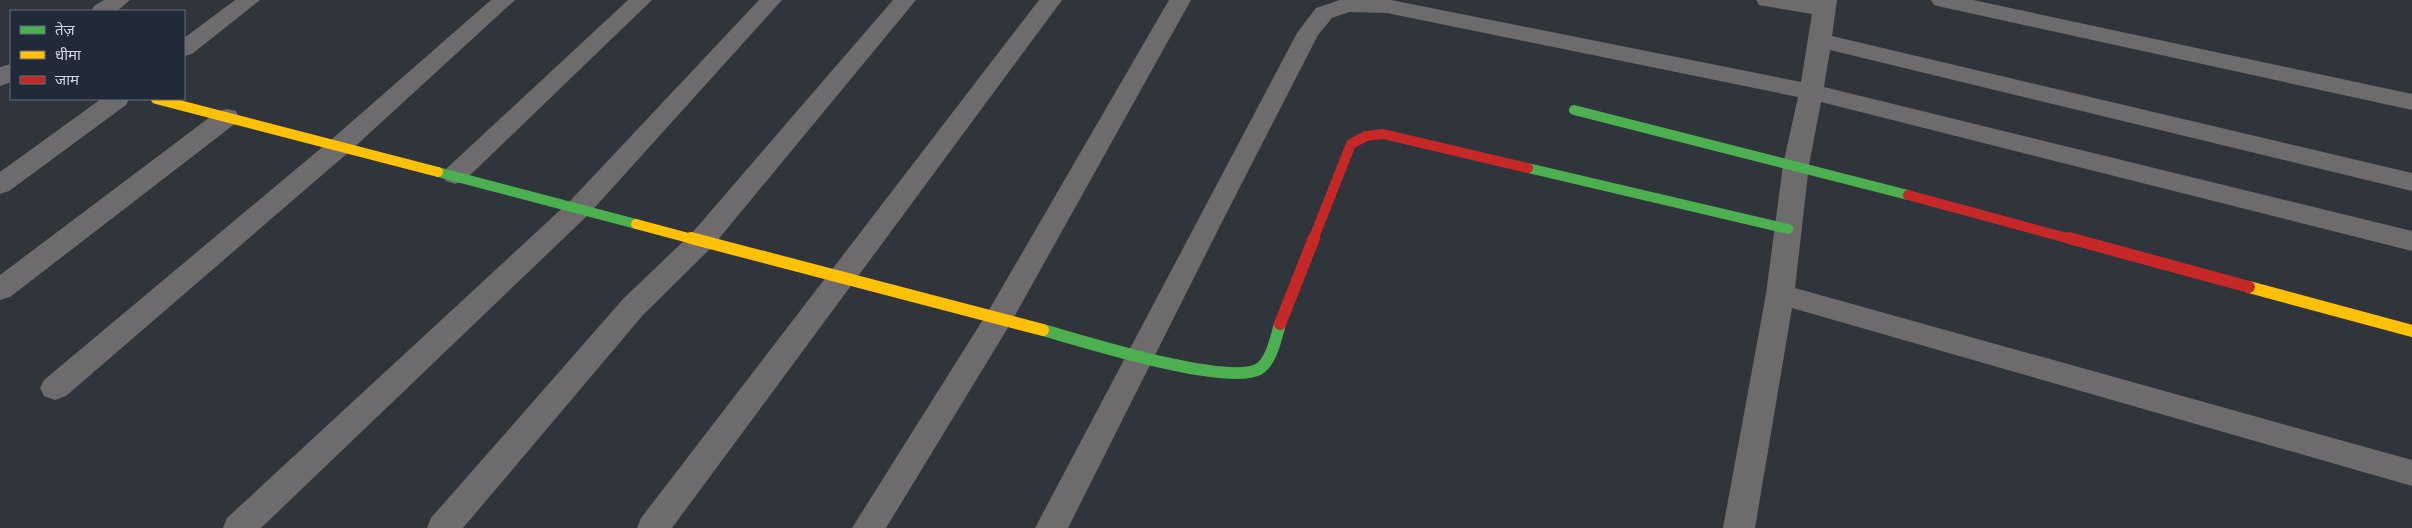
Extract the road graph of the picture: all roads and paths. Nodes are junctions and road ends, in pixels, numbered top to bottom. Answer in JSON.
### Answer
{"nodes":[{"id":1,"x":119,"y":0,"type":"edge"},
{"id":2,"x":249,"y":0,"type":"edge"},
{"id":3,"x":504,"y":0,"type":"edge"},
{"id":4,"x":641,"y":0,"type":"edge"},
{"id":5,"x":771,"y":0,"type":"edge"},
{"id":6,"x":904,"y":0,"type":"edge"},
{"id":7,"x":1051,"y":0,"type":"edge"},
{"id":8,"x":1180,"y":0,"type":"edge"},
{"id":9,"x":1767,"y":0,"type":"edge"},
{"id":10,"x":1942,"y":0,"type":"edge"},
{"id":11,"x":1825,"y":5,"type":"edge"},
{"id":12,"x":104,"y":10,"type":"edge"},
{"id":13,"x":1819,"y":40,"type":"junction"},
{"id":14,"x":185,"y":48,"type":"edge"},
{"id":15,"x":1811,"y":92,"type":"junction"},
{"id":16,"x":116,"y":100,"type":"edge"},
{"id":17,"x":160,"y":100,"type":"edge"},
{"id":18,"x":2412,"y":102,"type":"edge"},
{"id":19,"x":1574,"y":110,"type":"dead end"},
{"id":20,"x":227,"y":117,"type":"junction"},
{"id":21,"x":341,"y":146,"type":"junction"},
{"id":22,"x":1796,"y":165,"type":"junction"},
{"id":23,"x":455,"y":175,"type":"junction"},
{"id":24,"x":2412,"y":182,"type":"edge"},
{"id":25,"x":0,"y":186,"type":"edge"},
{"id":26,"x":579,"y":208,"type":"junction"},
{"id":27,"x":1788,"y":229,"type":"junction"},
{"id":28,"x":702,"y":240,"type":"junction"},
{"id":29,"x":2412,"y":241,"type":"edge"},
{"id":30,"x":844,"y":277,"type":"junction"},
{"id":31,"x":0,"y":290,"type":"edge"},
{"id":32,"x":1780,"y":294,"type":"junction"},
{"id":33,"x":999,"y":318,"type":"junction"},
{"id":34,"x":2412,"y":331,"type":"edge"},
{"id":35,"x":1141,"y":355,"type":"junction"},
{"id":36,"x":55,"y":388,"type":"dead end"},
{"id":37,"x":2412,"y":472,"type":"edge"},
{"id":38,"x":239,"y":528,"type":"edge"},
{"id":39,"x":444,"y":528,"type":"edge"},
{"id":40,"x":653,"y":528,"type":"edge"},
{"id":41,"x":868,"y":528,"type":"edge"},
{"id":42,"x":1051,"y":528,"type":"edge"},
{"id":43,"x":1739,"y":528,"type":"edge"}],
"edges":[{"from":1,"to":12,"type":"street"},
{"from":2,"to":14,"type":"street"},
{"from":3,"to":21,"type":"street"},
{"from":4,"to":23,"type":"street"},
{"from":5,"to":26,"type":"street"},
{"from":6,"to":28,"type":"street"},
{"from":7,"to":30,"type":"street"},
{"from":8,"to":33,"type":"street"},
{"from":9,"to":11,"type":"street"},
{"from":10,"to":18,"type":"street"},
{"from":11,"to":13,"type":"street"},
{"from":13,"to":15,"type":"street"},
{"from":13,"to":24,"type":"street"},
{"from":15,"to":22,"type":"street"},
{"from":15,"to":29,"type":"street"},
{"from":15,"to":35,"type":"street"},
{"from":16,"to":25,"type":"street"},
{"from":17,"to":20,"type":"street"},
{"from":19,"to":22,"type":"street"},
{"from":20,"to":21,"type":"street"},
{"from":20,"to":31,"type":"street"},
{"from":21,"to":23,"type":"street"},
{"from":21,"to":36,"type":"street"},
{"from":22,"to":27,"type":"street"},
{"from":22,"to":34,"type":"street"},
{"from":23,"to":26,"type":"street"},
{"from":26,"to":28,"type":"street"},
{"from":26,"to":38,"type":"street"},
{"from":27,"to":32,"type":"street"},
{"from":27,"to":35,"type":"street"},
{"from":28,"to":30,"type":"street"},
{"from":28,"to":39,"type":"street"},
{"from":30,"to":33,"type":"street"},
{"from":30,"to":40,"type":"street"},
{"from":32,"to":37,"type":"street"},
{"from":32,"to":43,"type":"street"},
{"from":33,"to":35,"type":"street"},
{"from":33,"to":41,"type":"street"},
{"from":35,"to":42,"type":"street"}]}
